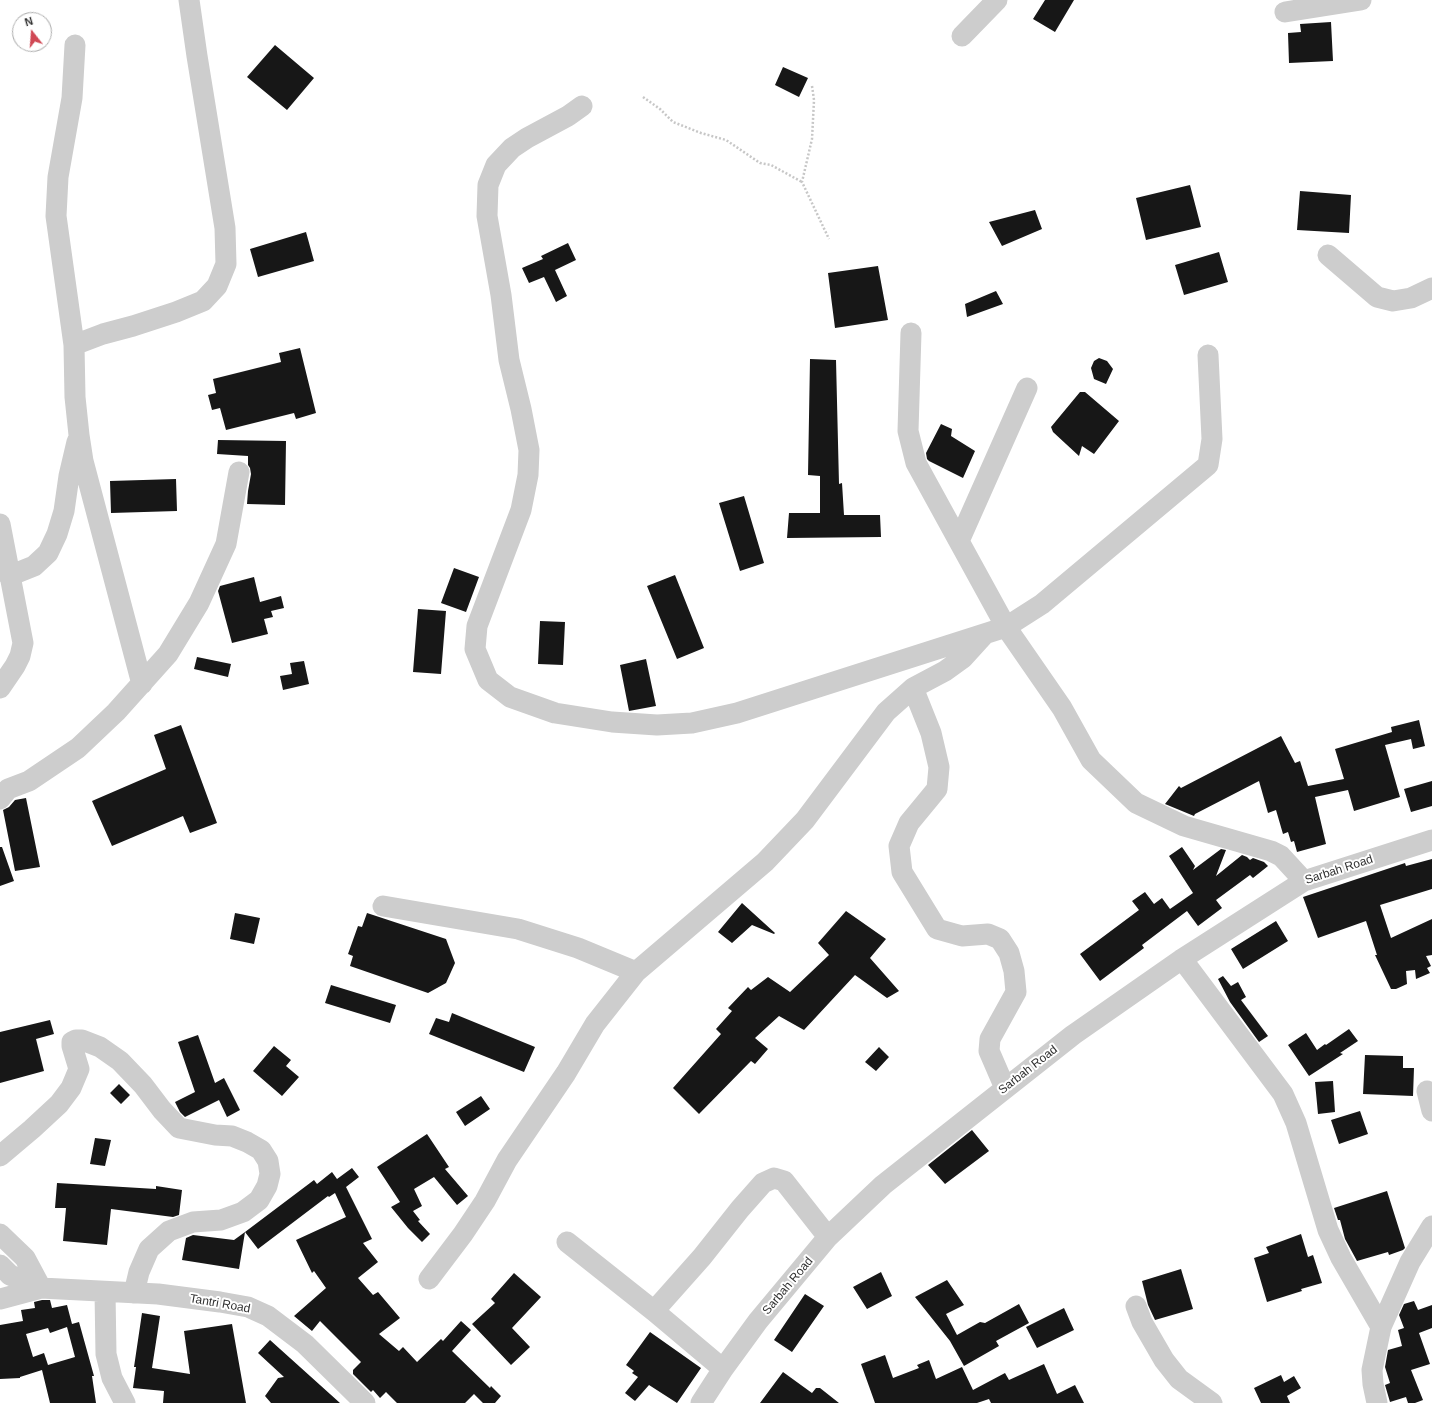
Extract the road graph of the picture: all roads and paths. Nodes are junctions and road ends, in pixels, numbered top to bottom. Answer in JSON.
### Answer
{"nodes":[{"id":1,"x":189,"y":0,"type":"edge"},
{"id":2,"x":997,"y":0,"type":"edge"},
{"id":3,"x":1361,"y":0,"type":"edge"},
{"id":4,"x":1285,"y":12,"type":"dead end"},
{"id":5,"x":962,"y":36,"type":"dead end"},
{"id":6,"x":75,"y":45,"type":"dead end"},
{"id":7,"x":812,"y":86,"type":"dead end"},
{"id":8,"x":644,"y":97,"type":"dead end"},
{"id":9,"x":582,"y":106,"type":"dead end"},
{"id":10,"x":802,"y":182,"type":"junction"},
{"id":11,"x":828,"y":240,"type":"dead end"},
{"id":12,"x":1328,"y":255,"type":"dead end"},
{"id":13,"x":1432,"y":288,"type":"edge"},
{"id":14,"x":911,"y":332,"type":"dead end"},
{"id":15,"x":74,"y":345,"type":"junction"},
{"id":16,"x":1208,"y":355,"type":"dead end"},
{"id":17,"x":1026,"y":388,"type":"dead end"},
{"id":18,"x":79,"y":435,"type":"junction"},
{"id":19,"x":239,"y":472,"type":"dead end"},
{"id":20,"x":0,"y":524,"type":"edge"},
{"id":21,"x":959,"y":541,"type":"junction"},
{"id":22,"x":9,"y":576,"type":"junction"},
{"id":23,"x":1006,"y":627,"type":"junction"},
{"id":24,"x":985,"y":635,"type":"junction"},
{"id":25,"x":142,"y":684,"type":"junction"},
{"id":26,"x":0,"y":688,"type":"edge"},
{"id":27,"x":913,"y":688,"type":"junction"},
{"id":28,"x":0,"y":799,"type":"edge"},
{"id":29,"x":1432,"y":840,"type":"edge"},
{"id":30,"x":1304,"y":881,"type":"junction"},
{"id":31,"x":383,"y":906,"type":"dead end"},
{"id":32,"x":1182,"y":959,"type":"junction"},
{"id":33,"x":636,"y":972,"type":"junction"},
{"id":34,"x":1005,"y":1088,"type":"junction"},
{"id":35,"x":0,"y":1156,"type":"edge"},
{"id":36,"x":1432,"y":1226,"type":"edge"},
{"id":37,"x":0,"y":1234,"type":"edge"},
{"id":38,"x":828,"y":1237,"type":"junction"},
{"id":39,"x":567,"y":1242,"type":"dead end"},
{"id":40,"x":0,"y":1265,"type":"edge"},
{"id":41,"x":429,"y":1279,"type":"dead end"},
{"id":42,"x":41,"y":1288,"type":"junction"},
{"id":43,"x":104,"y":1292,"type":"junction"},
{"id":44,"x":134,"y":1293,"type":"junction"},
{"id":45,"x":0,"y":1299,"type":"edge"},
{"id":46,"x":1136,"y":1306,"type":"dead end"},
{"id":47,"x":654,"y":1311,"type":"junction"},
{"id":48,"x":1381,"y":1327,"type":"junction"},
{"id":49,"x":723,"y":1369,"type":"junction"},
{"id":50,"x":125,"y":1403,"type":"edge"},
{"id":51,"x":365,"y":1403,"type":"edge"},
{"id":52,"x":701,"y":1403,"type":"edge"},
{"id":53,"x":1212,"y":1403,"type":"edge"},
{"id":54,"x":1377,"y":1403,"type":"edge"}],
"edges":[{"from":1,"to":15,"type":"street"},
{"from":2,"to":5,"type":"street"},
{"from":3,"to":4,"type":"street"},
{"from":6,"to":15,"type":"street"},
{"from":7,"to":10,"type":"path"},
{"from":8,"to":10,"type":"path"},
{"from":9,"to":24,"type":"street"},
{"from":10,"to":11,"type":"path"},
{"from":12,"to":13,"type":"street"},
{"from":14,"to":21,"type":"street"},
{"from":15,"to":18,"type":"street"},
{"from":16,"to":23,"type":"street"},
{"from":17,"to":21,"type":"street"},
{"from":18,"to":22,"type":"street"},
{"from":18,"to":25,"type":"street"},
{"from":19,"to":25,"type":"street"},
{"from":20,"to":22,"type":"street"},
{"from":21,"to":23,"type":"street"},
{"from":22,"to":26,"type":"street"},
{"from":23,"to":24,"type":"street"},
{"from":23,"to":30,"type":"street"},
{"from":24,"to":27,"type":"street"},
{"from":25,"to":28,"type":"street"},
{"from":27,"to":33,"type":"street"},
{"from":27,"to":34,"type":"street"},
{"from":29,"to":30,"type":"street","name":"Sarbah Road"},
{"from":30,"to":32,"type":"street","name":"Sarbah Road"},
{"from":31,"to":33,"type":"street"},
{"from":32,"to":34,"type":"street","name":"Sarbah Road"},
{"from":32,"to":48,"type":"street"},
{"from":33,"to":41,"type":"street"},
{"from":34,"to":38,"type":"street","name":"Sarbah Road"},
{"from":35,"to":44,"type":"street"},
{"from":36,"to":48,"type":"street"},
{"from":37,"to":42,"type":"street"},
{"from":38,"to":47,"type":"street"},
{"from":38,"to":49,"type":"street","name":"Sarbah Road"},
{"from":39,"to":47,"type":"street"},
{"from":40,"to":42,"type":"street"},
{"from":42,"to":43,"type":"street","name":"Tantri Road"},
{"from":42,"to":45,"type":"street"},
{"from":43,"to":44,"type":"street","name":"Tantri Road"},
{"from":43,"to":50,"type":"street"},
{"from":44,"to":51,"type":"street","name":"Tantri Road"},
{"from":46,"to":53,"type":"street"},
{"from":47,"to":49,"type":"street"},
{"from":48,"to":54,"type":"street"},
{"from":49,"to":52,"type":"street","name":"Sarbah Road"}]}
